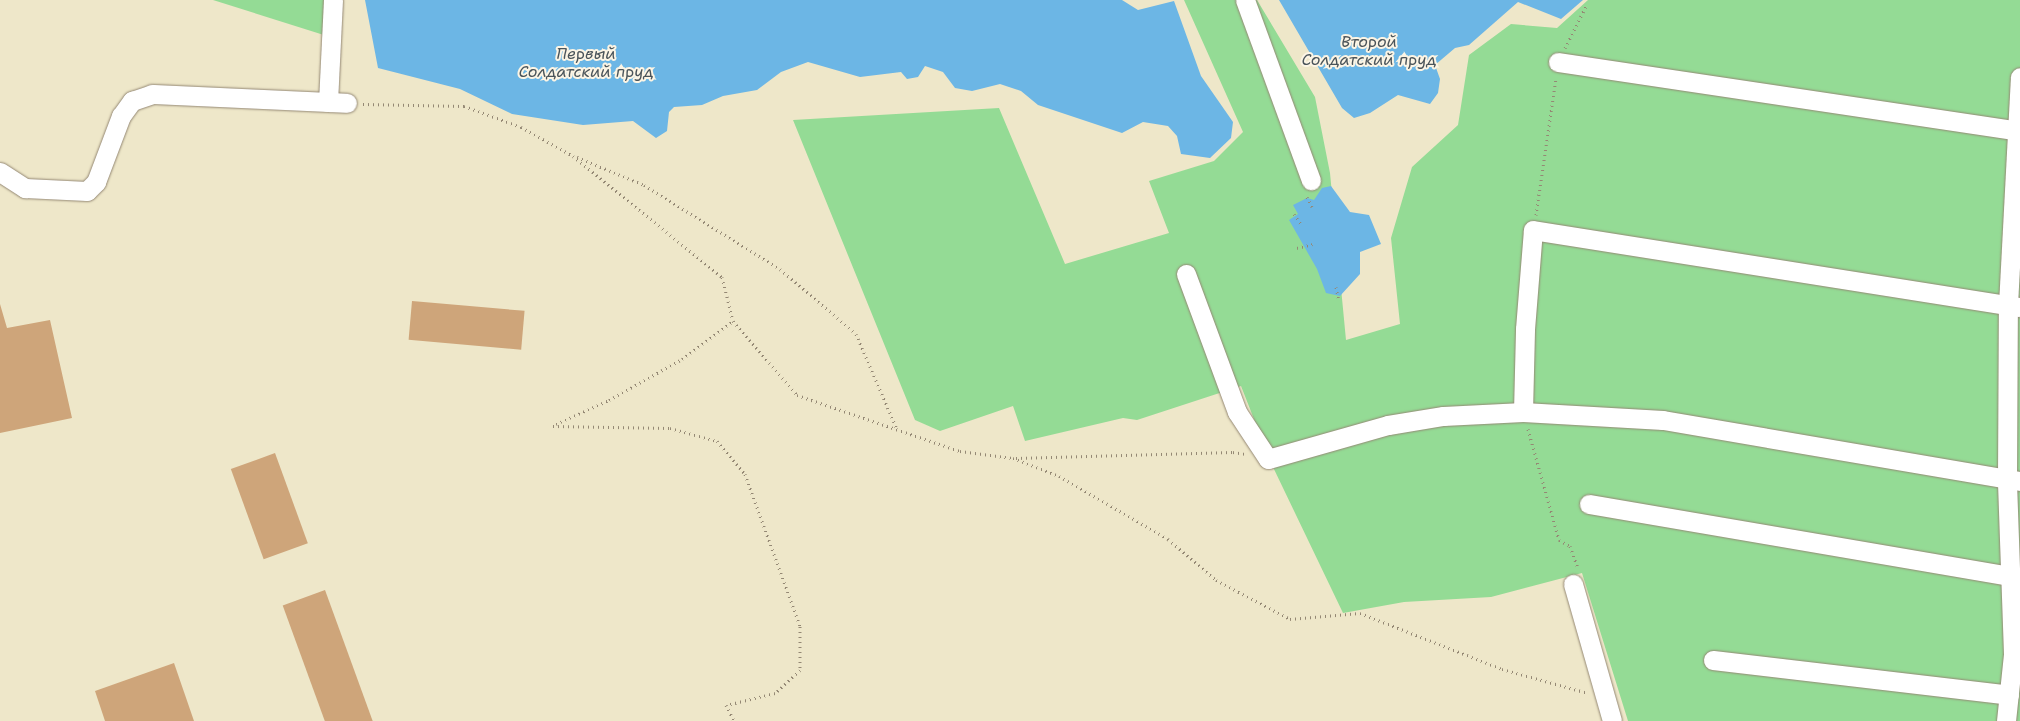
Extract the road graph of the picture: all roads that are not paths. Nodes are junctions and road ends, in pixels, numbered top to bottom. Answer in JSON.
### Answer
{"nodes":[{"id":1,"x":333,"y":0,"type":"edge"},
{"id":2,"x":1245,"y":0,"type":"edge"},
{"id":3,"x":1558,"y":62,"type":"road end"},
{"id":4,"x":2020,"y":77,"type":"edge"},
{"id":5,"x":328,"y":102,"type":"junction"},
{"id":6,"x":348,"y":103,"type":"road end"},
{"id":7,"x":2018,"y":130,"type":"edge"},
{"id":8,"x":0,"y":172,"type":"edge"},
{"id":9,"x":1309,"y":188,"type":"road end"},
{"id":10,"x":1186,"y":274,"type":"dead end"},
{"id":11,"x":2014,"y":306,"type":"edge"},
{"id":12,"x":1523,"y":412,"type":"junction"},
{"id":13,"x":2014,"y":480,"type":"edge"},
{"id":14,"x":1589,"y":504,"type":"dead end"},
{"id":15,"x":2010,"y":576,"type":"junction"},
{"id":16,"x":1573,"y":584,"type":"road end"},
{"id":17,"x":2017,"y":654,"type":"edge"},
{"id":18,"x":1713,"y":660,"type":"dead end"},
{"id":19,"x":2009,"y":695,"type":"junction"},
{"id":20,"x":1612,"y":721,"type":"edge"},
{"id":21,"x":2006,"y":721,"type":"edge"}],
"edges":[{"from":1,"to":5,"type":"lane"},
{"from":2,"to":9,"type":"lane"},
{"from":3,"to":7,"type":"lane"},
{"from":4,"to":7,"type":"lane"},
{"from":5,"to":6,"type":"lane"},
{"from":5,"to":8,"type":"lane"},
{"from":7,"to":11,"type":"lane"},
{"from":10,"to":12,"type":"lane"},
{"from":11,"to":12,"type":"lane"},
{"from":11,"to":13,"type":"lane"},
{"from":12,"to":13,"type":"lane"},
{"from":13,"to":15,"type":"lane"},
{"from":14,"to":15,"type":"lane"},
{"from":15,"to":17,"type":"lane"},
{"from":16,"to":20,"type":"lane"},
{"from":17,"to":19,"type":"lane"},
{"from":18,"to":19,"type":"lane"},
{"from":19,"to":21,"type":"lane"}]}
